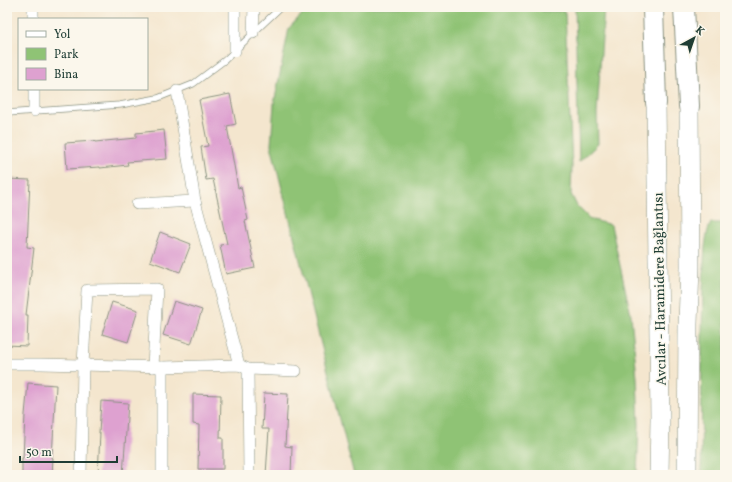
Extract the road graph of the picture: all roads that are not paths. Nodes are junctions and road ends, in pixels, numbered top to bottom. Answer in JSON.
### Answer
{"nodes":[{"id":1,"x":33,"y":7,"type":"edge"},
{"id":2,"x":235,"y":7,"type":"edge"},
{"id":3,"x":254,"y":7,"type":"edge"},
{"id":4,"x":281,"y":7,"type":"edge"},
{"id":5,"x":653,"y":7,"type":"edge"},
{"id":6,"x":684,"y":7,"type":"edge"},
{"id":7,"x":33,"y":18,"type":"edge"},
{"id":8,"x":253,"y":33,"type":"junction"},
{"id":9,"x":235,"y":50,"type":"junction"},
{"id":10,"x":34,"y":90,"type":"edge"},
{"id":11,"x":177,"y":91,"type":"junction"},
{"id":12,"x":656,"y":103,"type":"joint"},
{"id":13,"x":689,"y":106,"type":"joint"},
{"id":14,"x":34,"y":111,"type":"junction"},
{"id":15,"x":7,"y":113,"type":"edge"},
{"id":16,"x":195,"y":201,"type":"junction"},
{"id":17,"x":137,"y":204,"type":"dead end"},
{"id":18,"x":7,"y":364,"type":"edge"},
{"id":19,"x":83,"y":365,"type":"junction"},
{"id":20,"x":158,"y":367,"type":"junction"},
{"id":21,"x":244,"y":367,"type":"junction"},
{"id":22,"x":296,"y":371,"type":"dead end"},
{"id":23,"x":81,"y":475,"type":"edge"},
{"id":24,"x":162,"y":475,"type":"edge"},
{"id":25,"x":249,"y":475,"type":"edge"},
{"id":26,"x":659,"y":475,"type":"edge"},
{"id":27,"x":687,"y":475,"type":"edge"}],
"edges":[{"from":1,"to":7,"type":"street"},
{"from":2,"to":9,"type":"street"},
{"from":3,"to":8,"type":"street"},
{"from":4,"to":8,"type":"lane"},
{"from":5,"to":12,"type":"highway"},
{"from":6,"to":13,"type":"highway"},
{"from":8,"to":9,"type":"lane"},
{"from":9,"to":11,"type":"lane"},
{"from":10,"to":14,"type":"street"},
{"from":11,"to":14,"type":"lane"},
{"from":11,"to":16,"type":"street"},
{"from":12,"to":26,"type":"highway","name":"Avcılar - Haramidere Bağlantısı"},
{"from":13,"to":27,"type":"highway","name":"Avcılar - Haramidere Bağlantısı"},
{"from":14,"to":15,"type":"lane"},
{"from":16,"to":17,"type":"street"},
{"from":16,"to":21,"type":"street"},
{"from":18,"to":19,"type":"street"},
{"from":19,"to":20,"type":"street"},
{"from":19,"to":20,"type":"street"},
{"from":19,"to":23,"type":"street"},
{"from":20,"to":21,"type":"street"},
{"from":20,"to":24,"type":"street"},
{"from":21,"to":22,"type":"street"},
{"from":21,"to":25,"type":"street"}]}
